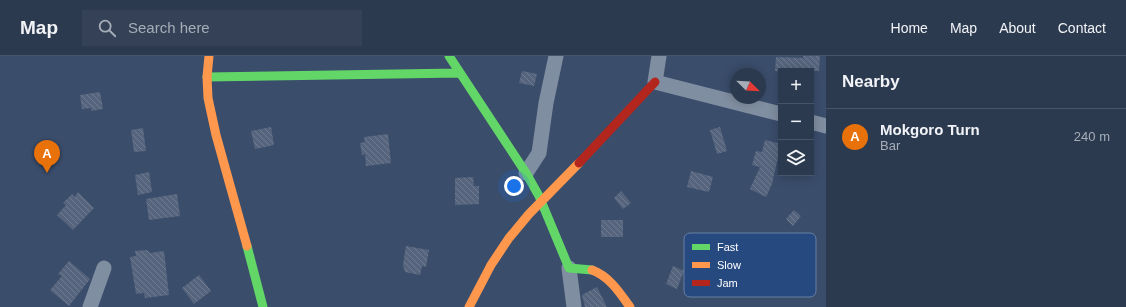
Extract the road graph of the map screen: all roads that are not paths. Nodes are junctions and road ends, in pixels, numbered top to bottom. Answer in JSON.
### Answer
{"nodes":[{"id":1,"x":209,"y":56,"type":"edge"},
{"id":2,"x":449,"y":56,"type":"edge"},
{"id":3,"x":556,"y":56,"type":"edge"},
{"id":4,"x":659,"y":56,"type":"edge"},
{"id":5,"x":459,"y":73,"type":"junction"},
{"id":6,"x":207,"y":77,"type":"junction"},
{"id":7,"x":655,"y":82,"type":"junction"},
{"id":8,"x":778,"y":113,"type":"edge"},
{"id":9,"x":814,"y":123,"type":"edge"},
{"id":10,"x":826,"y":126,"type":"edge"},
{"id":11,"x":526,"y":174,"type":"junction"},
{"id":12,"x":541,"y":203,"type":"junction"},
{"id":13,"x":104,"y":268,"type":"dead end"},
{"id":14,"x":569,"y":268,"type":"junction"},
{"id":15,"x":90,"y":307,"type":"edge"},
{"id":16,"x":263,"y":307,"type":"edge"},
{"id":17,"x":469,"y":307,"type":"edge"},
{"id":18,"x":574,"y":307,"type":"edge"},
{"id":19,"x":630,"y":307,"type":"edge"}],
"edges":[{"from":1,"to":6,"type":"street"},
{"from":2,"to":5,"type":"street"},
{"from":3,"to":11,"type":"street"},
{"from":4,"to":7,"type":"street"},
{"from":5,"to":6,"type":"street"},
{"from":5,"to":11,"type":"street"},
{"from":6,"to":16,"type":"street"},
{"from":7,"to":8,"type":"street"},
{"from":7,"to":12,"type":"street"},
{"from":9,"to":10,"type":"street"},
{"from":11,"to":12,"type":"street"},
{"from":12,"to":14,"type":"street"},
{"from":12,"to":17,"type":"street"},
{"from":13,"to":15,"type":"street"},
{"from":14,"to":18,"type":"street"},
{"from":14,"to":19,"type":"street"}]}
